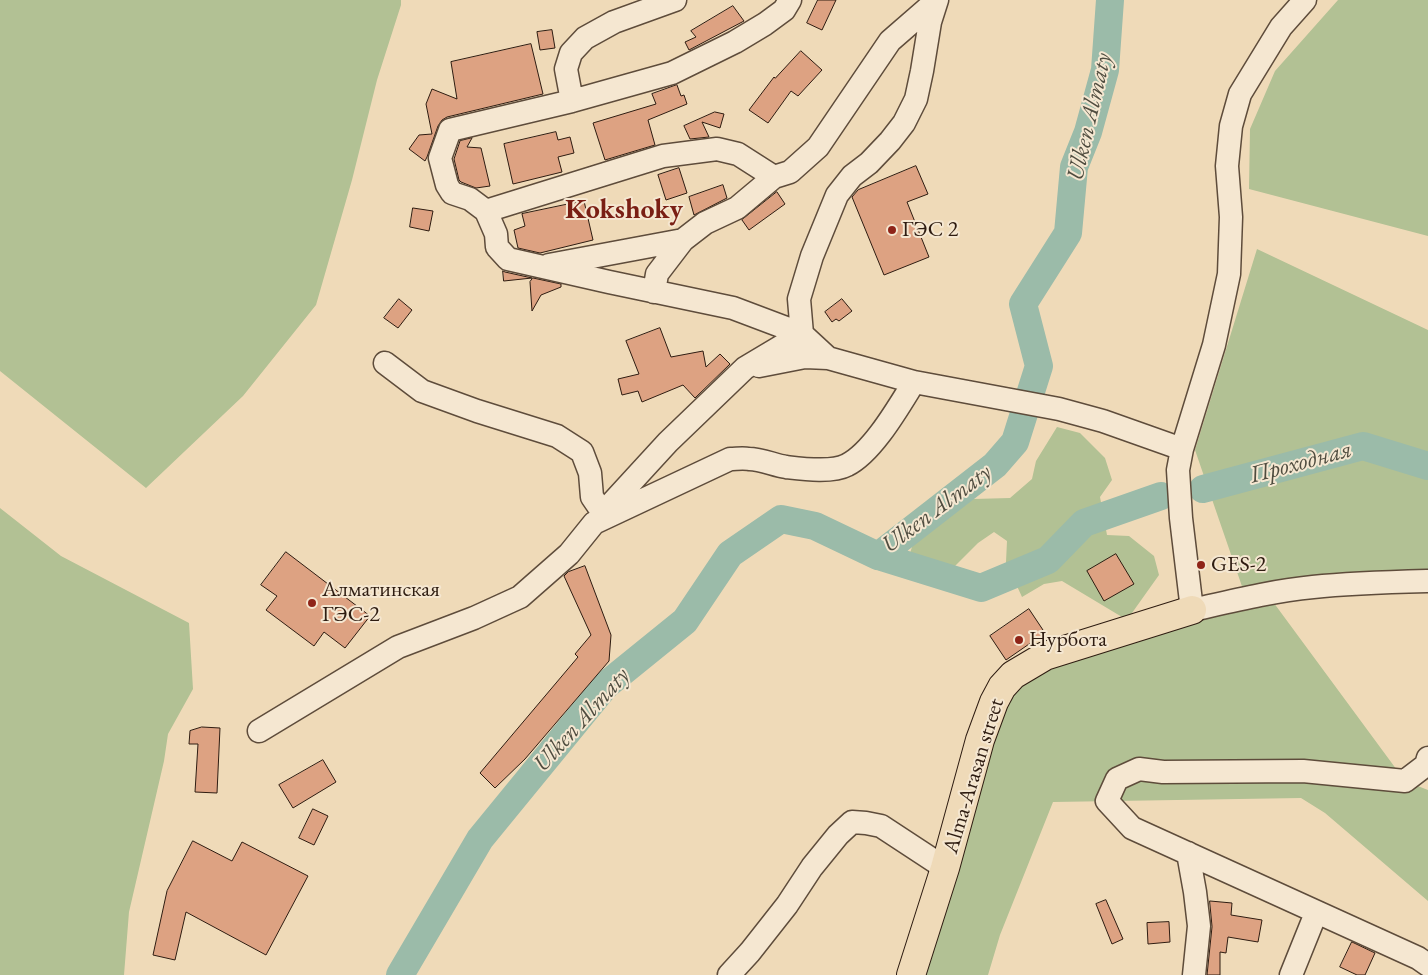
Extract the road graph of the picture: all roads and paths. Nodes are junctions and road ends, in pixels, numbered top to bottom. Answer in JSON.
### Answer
{"nodes":[{"id":1,"x":675,"y":0,"type":"edge"},
{"id":2,"x":790,"y":0,"type":"edge"},
{"id":3,"x":936,"y":0,"type":"edge"},
{"id":4,"x":1305,"y":0,"type":"edge"},
{"id":5,"x":900,"y":32,"type":"junction"},
{"id":6,"x":926,"y":38,"type":"junction"},
{"id":7,"x":572,"y":102,"type":"junction"},
{"id":8,"x":774,"y":177,"type":"junction"},
{"id":9,"x":486,"y":211,"type":"junction"},
{"id":10,"x":683,"y":240,"type":"junction"},
{"id":11,"x":541,"y":267,"type":"junction"},
{"id":12,"x":654,"y":292,"type":"junction"},
{"id":13,"x":802,"y":334,"type":"junction"},
{"id":14,"x":828,"y":358,"type":"junction"},
{"id":15,"x":385,"y":363,"type":"dead end"},
{"id":16,"x":745,"y":368,"type":"junction"},
{"id":17,"x":914,"y":382,"type":"junction"},
{"id":18,"x":1180,"y":460,"type":"junction"},
{"id":19,"x":599,"y":518,"type":"junction"},
{"id":20,"x":1428,"y":581,"type":"edge"},
{"id":21,"x":1192,"y":610,"type":"junction"},
{"id":22,"x":259,"y":731,"type":"dead end"},
{"id":23,"x":1428,"y":758,"type":"edge"},
{"id":24,"x":1188,"y":853,"type":"junction"},
{"id":25,"x":945,"y":868,"type":"junction"},
{"id":26,"x":1316,"y":913,"type":"junction"},
{"id":27,"x":1428,"y":964,"type":"edge"},
{"id":28,"x":729,"y":975,"type":"edge"},
{"id":29,"x":911,"y":975,"type":"edge"},
{"id":30,"x":1194,"y":975,"type":"edge"},
{"id":31,"x":1291,"y":975,"type":"edge"}],
"edges":[{"from":1,"to":7,"type":"street"},
{"from":2,"to":7,"type":"street"},
{"from":3,"to":5,"type":"street"},
{"from":3,"to":6,"type":"street"},
{"from":4,"to":18,"type":"street"},
{"from":5,"to":6,"type":"street"},
{"from":5,"to":8,"type":"street"},
{"from":6,"to":13,"type":"street"},
{"from":7,"to":9,"type":"street"},
{"from":8,"to":9,"type":"street"},
{"from":8,"to":10,"type":"street"},
{"from":9,"to":11,"type":"street"},
{"from":10,"to":11,"type":"street"},
{"from":10,"to":12,"type":"street"},
{"from":11,"to":12,"type":"street"},
{"from":12,"to":13,"type":"street"},
{"from":13,"to":14,"type":"street"},
{"from":13,"to":16,"type":"street"},
{"from":14,"to":16,"type":"street"},
{"from":14,"to":17,"type":"street"},
{"from":15,"to":19,"type":"street"},
{"from":16,"to":19,"type":"street"},
{"from":17,"to":18,"type":"street"},
{"from":17,"to":19,"type":"street"},
{"from":18,"to":21,"type":"street"},
{"from":19,"to":22,"type":"street"},
{"from":20,"to":21,"type":"street","name":"Alma-Arasan street"},
{"from":21,"to":25,"type":"main road","name":"Alma-Arasan street"},
{"from":23,"to":24,"type":"street"},
{"from":24,"to":26,"type":"street"},
{"from":24,"to":30,"type":"street"},
{"from":25,"to":28,"type":"street"},
{"from":25,"to":29,"type":"main road","name":"Alma-Arasan street"},
{"from":26,"to":27,"type":"street"},
{"from":26,"to":31,"type":"street"}]}
